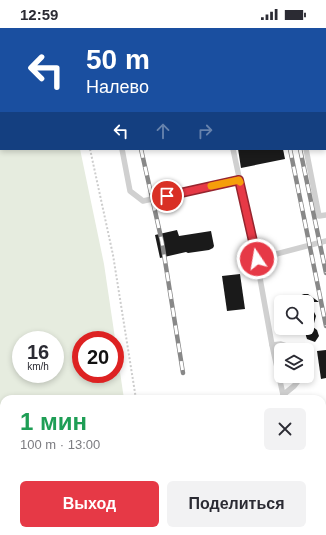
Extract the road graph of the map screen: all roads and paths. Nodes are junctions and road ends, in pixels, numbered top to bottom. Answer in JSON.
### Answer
{"nodes":[{"id":1,"x":90,"y":150,"type":"edge"},
{"id":2,"x":122,"y":150,"type":"edge"},
{"id":3,"x":233,"y":150,"type":"edge"},
{"id":4,"x":306,"y":150,"type":"edge"},
{"id":5,"x":239,"y":180,"type":"junction"},
{"id":6,"x":326,"y":215,"type":"edge"},
{"id":7,"x":326,"y":241,"type":"edge"},
{"id":8,"x":257,"y":259,"type":"junction"},
{"id":9,"x":272,"y":345,"type":"joint"},
{"id":10,"x":296,"y":383,"type":"edge"},
{"id":11,"x":135,"y":395,"type":"edge"},
{"id":12,"x":283,"y":395,"type":"edge"},
{"id":13,"x":285,"y":395,"type":"edge"}],
"edges":[{"from":1,"to":11,"type":"path"},
{"from":2,"to":5,"type":"lane"},
{"from":3,"to":5,"type":"lane"},
{"from":4,"to":6,"type":"lane"},
{"from":5,"to":8,"type":"lane"},
{"from":7,"to":8,"type":"lane"},
{"from":8,"to":9,"type":"lane"},
{"from":9,"to":12,"type":"lane"},
{"from":10,"to":13,"type":"lane"}]}
